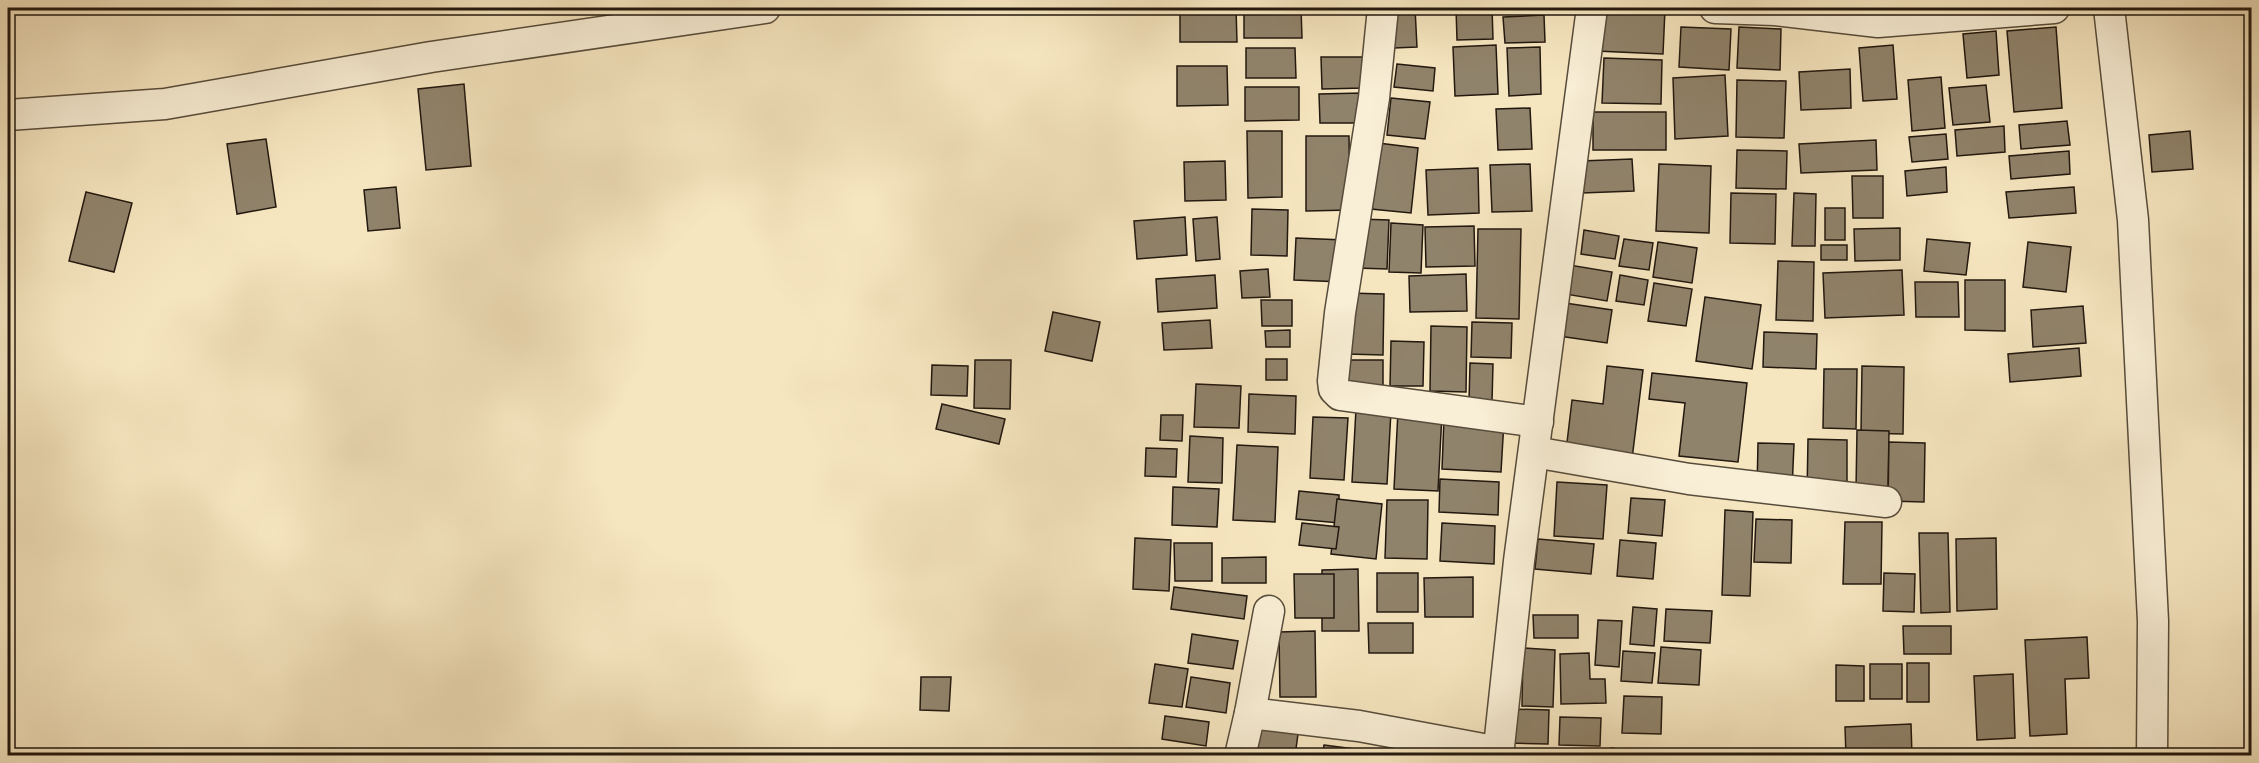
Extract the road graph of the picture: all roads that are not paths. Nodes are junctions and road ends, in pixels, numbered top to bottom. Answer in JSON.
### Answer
{"nodes":[{"id":1,"x":765,"y":8,"type":"edge"},
{"id":2,"x":1383,"y":8,"type":"edge"},
{"id":3,"x":1592,"y":8,"type":"edge"},
{"id":4,"x":1715,"y":8,"type":"edge"},
{"id":5,"x":2054,"y":8,"type":"edge"},
{"id":6,"x":2109,"y":8,"type":"edge"},
{"id":7,"x":8,"y":115,"type":"edge"},
{"id":8,"x":1538,"y":422,"type":"junction"},
{"id":9,"x":1534,"y":452,"type":"junction"},
{"id":10,"x":1886,"y":501,"type":"dead end"},
{"id":11,"x":1269,"y":611,"type":"dead end"},
{"id":12,"x":1250,"y":713,"type":"junction"},
{"id":13,"x":1498,"y":754,"type":"edge"},
{"id":14,"x":1240,"y":756,"type":"edge"},
{"id":15,"x":2152,"y":756,"type":"edge"}],
"edges":[{"from":1,"to":7,"type":"street"},
{"from":2,"to":8,"type":"street"},
{"from":3,"to":8,"type":"street"},
{"from":4,"to":5,"type":"street"},
{"from":6,"to":15,"type":"street"},
{"from":8,"to":9,"type":"street"},
{"from":9,"to":10,"type":"street"},
{"from":9,"to":13,"type":"street"},
{"from":11,"to":12,"type":"street"},
{"from":12,"to":13,"type":"street"},
{"from":12,"to":14,"type":"street"}]}
